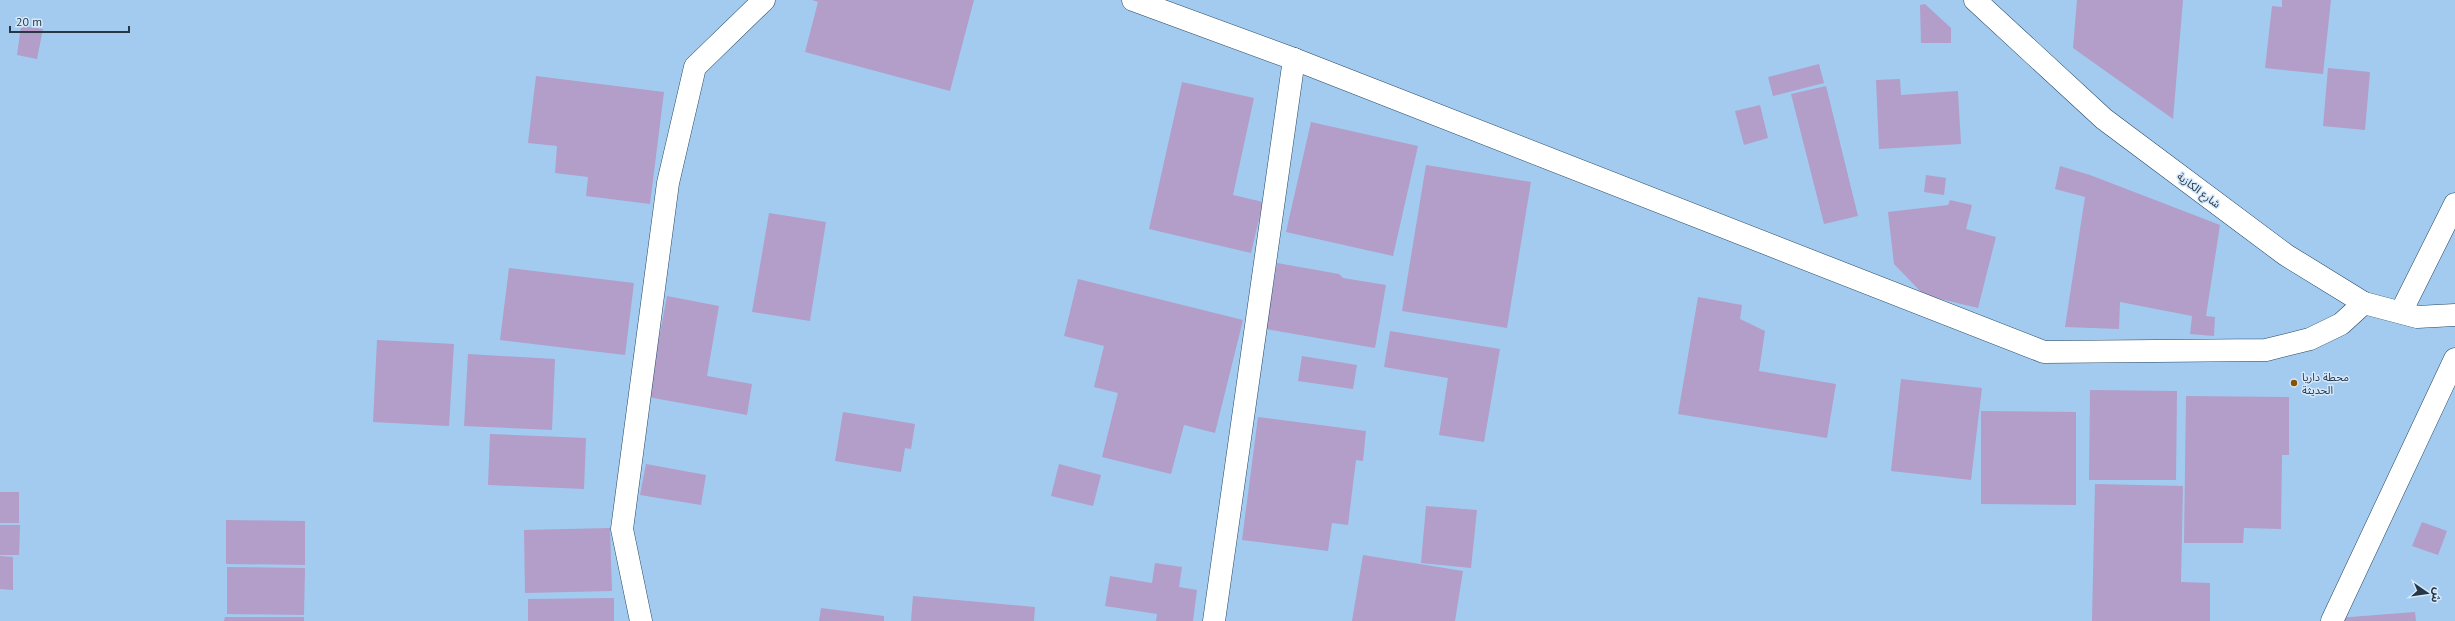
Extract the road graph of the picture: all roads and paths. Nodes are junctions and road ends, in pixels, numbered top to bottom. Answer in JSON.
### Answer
{"nodes":[{"id":1,"x":764,"y":0,"type":"edge"},
{"id":2,"x":1133,"y":0,"type":"edge"},
{"id":3,"x":1975,"y":0,"type":"edge"},
{"id":4,"x":1294,"y":59,"type":"junction"},
{"id":5,"x":2455,"y":204,"type":"edge"},
{"id":6,"x":2364,"y":303,"type":"junction"},
{"id":7,"x":2401,"y":312,"type":"junction"},
{"id":8,"x":2455,"y":315,"type":"edge"},
{"id":9,"x":2455,"y":360,"type":"edge"},
{"id":10,"x":641,"y":621,"type":"edge"},
{"id":11,"x":1214,"y":621,"type":"edge"},
{"id":12,"x":2332,"y":621,"type":"edge"}],
"edges":[{"from":1,"to":10,"type":"street"},
{"from":2,"to":4,"type":"street"},
{"from":3,"to":6,"type":"street","name":"شارع الكازية"},
{"from":4,"to":6,"type":"street"},
{"from":4,"to":11,"type":"street"},
{"from":5,"to":7,"type":"street"},
{"from":6,"to":7,"type":"street","name":"شارع الكازية"},
{"from":7,"to":8,"type":"street","name":"شارع الكازية"},
{"from":9,"to":12,"type":"street"}]}
